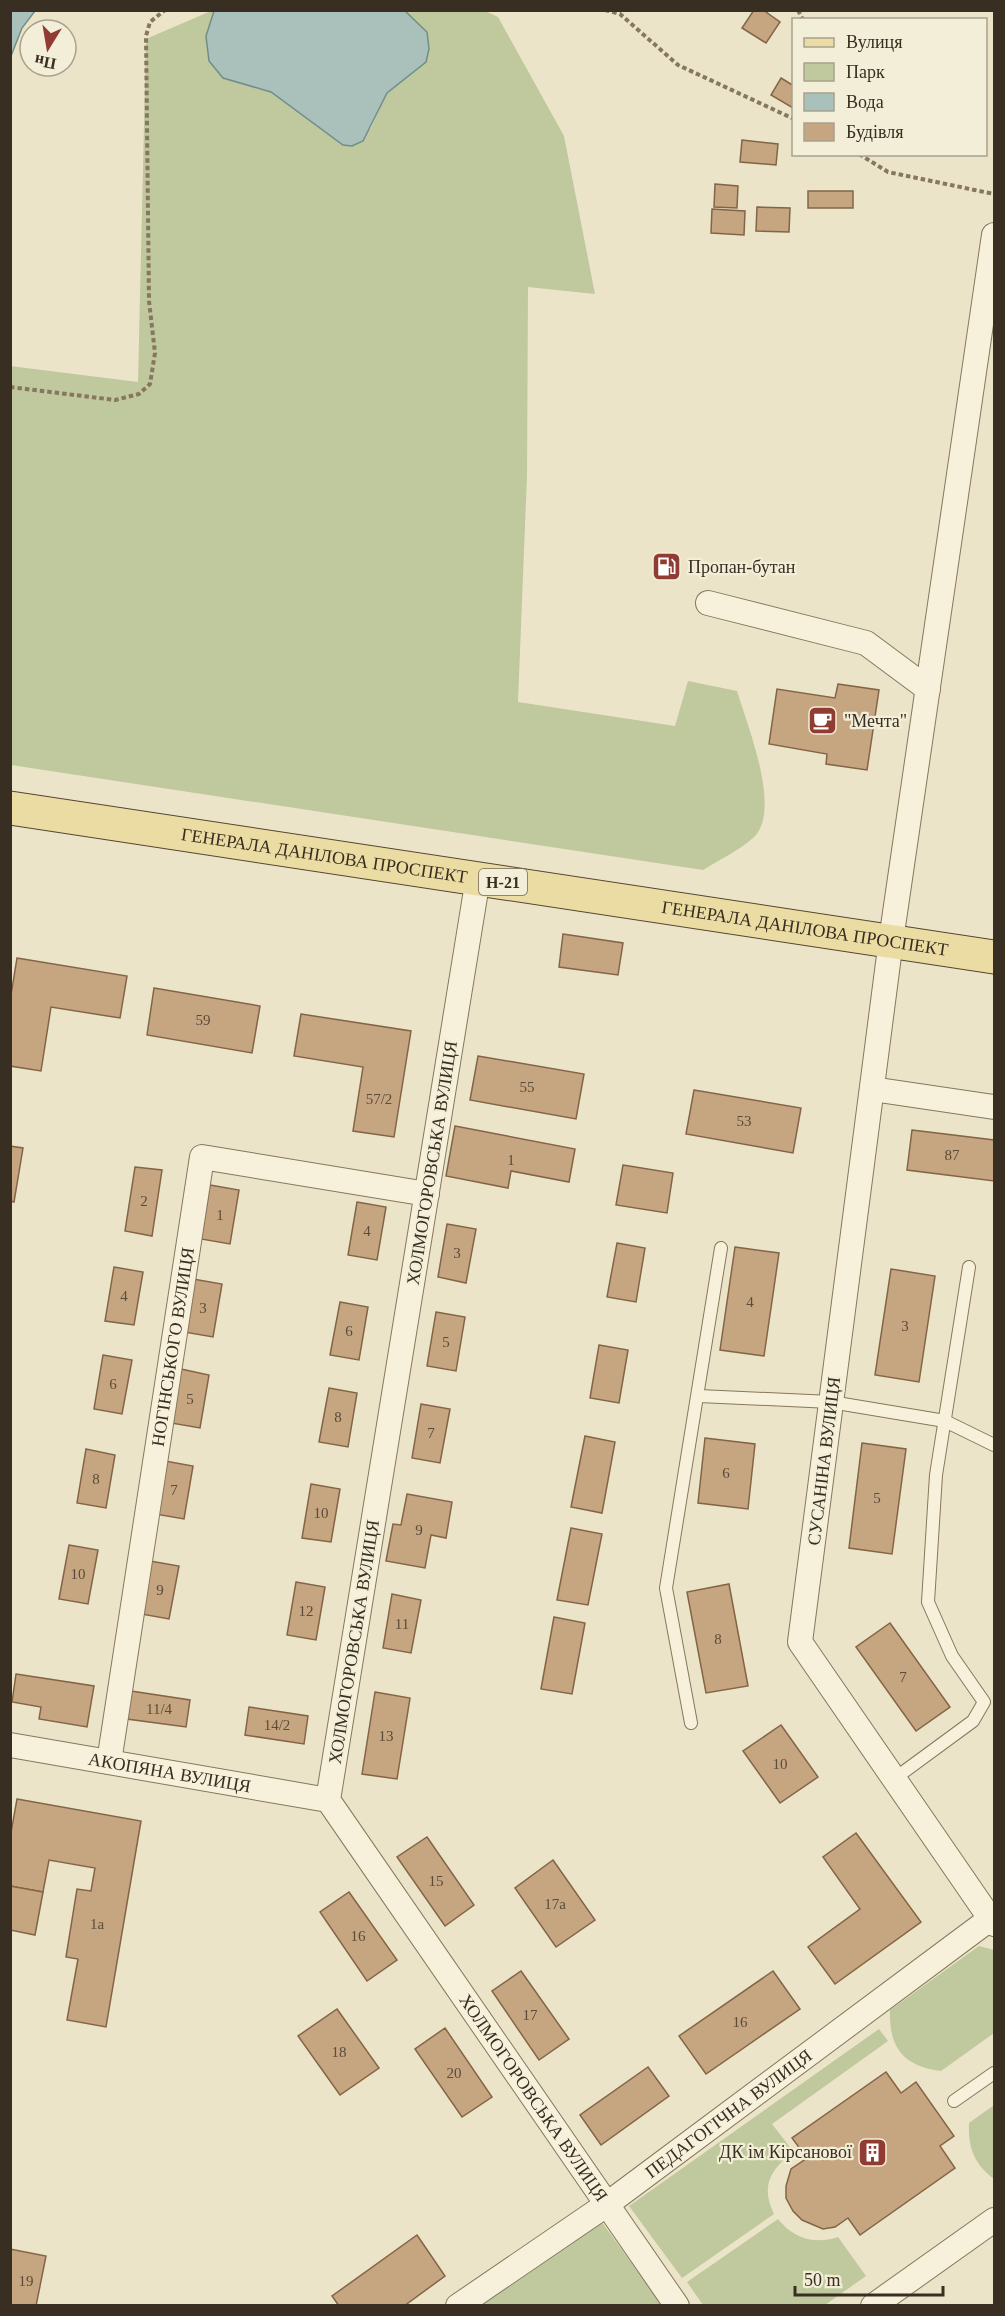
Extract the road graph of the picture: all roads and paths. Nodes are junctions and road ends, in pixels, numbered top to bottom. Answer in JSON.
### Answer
{"nodes":[{"id":1,"x":165,"y":10,"type":"edge"},
{"id":2,"x":605,"y":10,"type":"edge"},
{"id":3,"x":792,"y":118,"type":"edge"},
{"id":4,"x":862,"y":156,"type":"edge"},
{"id":5,"x":994,"y":194,"type":"edge"},
{"id":6,"x":994,"y":235,"type":"edge"},
{"id":7,"x":10,"y":387,"type":"edge"},
{"id":8,"x":708,"y":603,"type":"dead end"},
{"id":9,"x":928,"y":689,"type":"junction"},
{"id":10,"x":10,"y":808,"type":"edge"},
{"id":11,"x":478,"y":878,"type":"junction"},
{"id":12,"x":891,"y":940,"type":"junction"},
{"id":13,"x":994,"y":957,"type":"edge"},
{"id":14,"x":872,"y":1089,"type":"junction"},
{"id":15,"x":994,"y":1107,"type":"edge"},
{"id":16,"x":428,"y":1194,"type":"junction"},
{"id":17,"x":721,"y":1248,"type":"dead end"},
{"id":18,"x":969,"y":1267,"type":"dead end"},
{"id":19,"x":699,"y":1396,"type":"junction"},
{"id":20,"x":831,"y":1402,"type":"junction"},
{"id":21,"x":945,"y":1421,"type":"junction"},
{"id":22,"x":994,"y":1444,"type":"edge"},
{"id":23,"x":691,"y":1723,"type":"dead end"},
{"id":24,"x":10,"y":1745,"type":"edge"},
{"id":25,"x":109,"y":1762,"type":"junction"},
{"id":26,"x":894,"y":1779,"type":"junction"},
{"id":27,"x":328,"y":1800,"type":"junction"},
{"id":28,"x":993,"y":1919,"type":"edge"},
{"id":29,"x":994,"y":2073,"type":"edge"},
{"id":30,"x":954,"y":2101,"type":"dead end"},
{"id":31,"x":606,"y":2205,"type":"junction"},
{"id":32,"x":994,"y":2220,"type":"edge"},
{"id":33,"x":882,"y":2303,"type":"edge"},
{"id":34,"x":458,"y":2306,"type":"edge"},
{"id":35,"x":677,"y":2306,"type":"edge"}],
"edges":[{"from":1,"to":7,"type":"path"},
{"from":2,"to":3,"type":"path"},
{"from":4,"to":5,"type":"path"},
{"from":6,"to":9,"type":"street","name":"СУСАНІНА ВУЛИЦЯ"},
{"from":8,"to":9,"type":"street"},
{"from":9,"to":12,"type":"street","name":"СУСАНІНА ВУЛИЦЯ"},
{"from":10,"to":11,"type":"main road","name":"ГЕНЕРАЛА ДАНІЛОВА ПРОСПЕКТ","number":"Н-21"},
{"from":11,"to":12,"type":"main road","name":"ГЕНЕРАЛА ДАНІЛОВА ПРОСПЕКТ","number":"Н-21"},
{"from":11,"to":16,"type":"street","name":"ХОЛМОГОРОВСЬКА ВУЛИЦЯ"},
{"from":12,"to":13,"type":"main road","name":"ГЕНЕРАЛА ДАНІЛОВА ПРОСПЕКТ","number":"Н-21"},
{"from":12,"to":14,"type":"street","name":"СУСАНІНА ВУЛИЦЯ"},
{"from":14,"to":15,"type":"street"},
{"from":14,"to":20,"type":"street","name":"СУСАНІНА ВУЛИЦЯ"},
{"from":16,"to":25,"type":"street","name":"НОГІНСЬКОГО ВУЛИЦЯ"},
{"from":16,"to":27,"type":"street","name":"ХОЛМОГОРОВСЬКА ВУЛИЦЯ"},
{"from":17,"to":19,"type":"lane"},
{"from":18,"to":21,"type":"lane"},
{"from":19,"to":20,"type":"lane"},
{"from":19,"to":23,"type":"lane"},
{"from":20,"to":21,"type":"lane"},
{"from":20,"to":26,"type":"street","name":"СУСАНІНА ВУЛИЦЯ"},
{"from":21,"to":22,"type":"lane"},
{"from":21,"to":26,"type":"lane"},
{"from":24,"to":25,"type":"street","name":"АКОПЯНА ВУЛИЦЯ"},
{"from":25,"to":27,"type":"street","name":"АКОПЯНА ВУЛИЦЯ"},
{"from":26,"to":28,"type":"street","name":"СУСАНІНА ВУЛИЦЯ"},
{"from":27,"to":31,"type":"street","name":"ХОЛМОГОРОВСЬКА ВУЛИЦЯ"},
{"from":28,"to":31,"type":"street","name":"ПЕДАГОГІЧНА ВУЛИЦЯ"},
{"from":29,"to":30,"type":"lane"},
{"from":31,"to":34,"type":"street","name":"ПЕДАГОГІЧНА ВУЛИЦЯ"},
{"from":31,"to":35,"type":"street","name":"ХОЛМОГОРОВСЬКА ВУЛИЦЯ"},
{"from":32,"to":33,"type":"street"}]}
